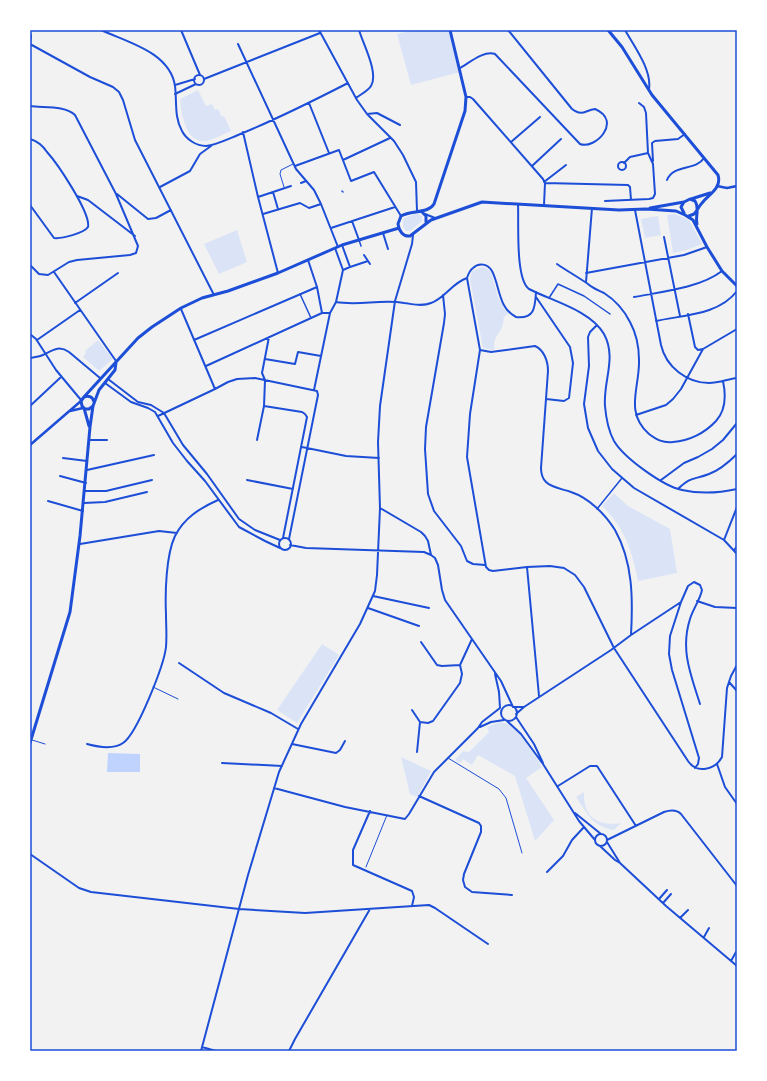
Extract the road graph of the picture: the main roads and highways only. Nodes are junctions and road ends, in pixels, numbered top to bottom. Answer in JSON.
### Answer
{"nodes":[{"id":1,"x":452,"y":30,"type":"edge"},
{"id":2,"x":608,"y":30,"type":"edge"},
{"id":3,"x":714,"y":192,"type":"junction"},
{"id":4,"x":690,"y":200,"type":"junction"},
{"id":5,"x":684,"y":202,"type":"junction"},
{"id":6,"x":646,"y":209,"type":"junction"},
{"id":7,"x":697,"y":210,"type":"junction"},
{"id":8,"x":419,"y":211,"type":"junction"},
{"id":9,"x":685,"y":214,"type":"junction"},
{"id":10,"x":426,"y":223,"type":"junction"},
{"id":11,"x":399,"y":228,"type":"junction"},
{"id":12,"x":699,"y":232,"type":"junction"},
{"id":13,"x":737,"y":286,"type":"edge"},
{"id":14,"x":116,"y":362,"type":"junction"},
{"id":15,"x":82,"y":399,"type":"junction"},
{"id":16,"x":93,"y":405,"type":"junction"},
{"id":17,"x":83,"y":408,"type":"junction"},
{"id":18,"x":90,"y":427,"type":"junction"},
{"id":19,"x":31,"y":741,"type":"edge"}],
"edges":[{"from":1,"to":8,"type":"main road"},
{"from":2,"to":3,"type":"main road"},
{"from":3,"to":4,"type":"main road"},
{"from":3,"to":7,"type":"main road"},
{"from":4,"to":5,"type":"main road"},
{"from":4,"to":7,"type":"main road"},
{"from":5,"to":6,"type":"main road"},
{"from":5,"to":9,"type":"main road"},
{"from":6,"to":9,"type":"main road"},
{"from":6,"to":10,"type":"main road"},
{"from":7,"to":9,"type":"main road"},
{"from":7,"to":12,"type":"main road"},
{"from":8,"to":10,"type":"main road"},
{"from":8,"to":11,"type":"main road"},
{"from":9,"to":12,"type":"main road"},
{"from":10,"to":11,"type":"main road"},
{"from":11,"to":14,"type":"main road"},
{"from":12,"to":13,"type":"main road"},
{"from":14,"to":15,"type":"main road"},
{"from":14,"to":16,"type":"main road"},
{"from":15,"to":16,"type":"main road"},
{"from":15,"to":17,"type":"main road"},
{"from":16,"to":17,"type":"main road"},
{"from":16,"to":18,"type":"main road"},
{"from":17,"to":18,"type":"main road"},
{"from":18,"to":19,"type":"main road"}]}
